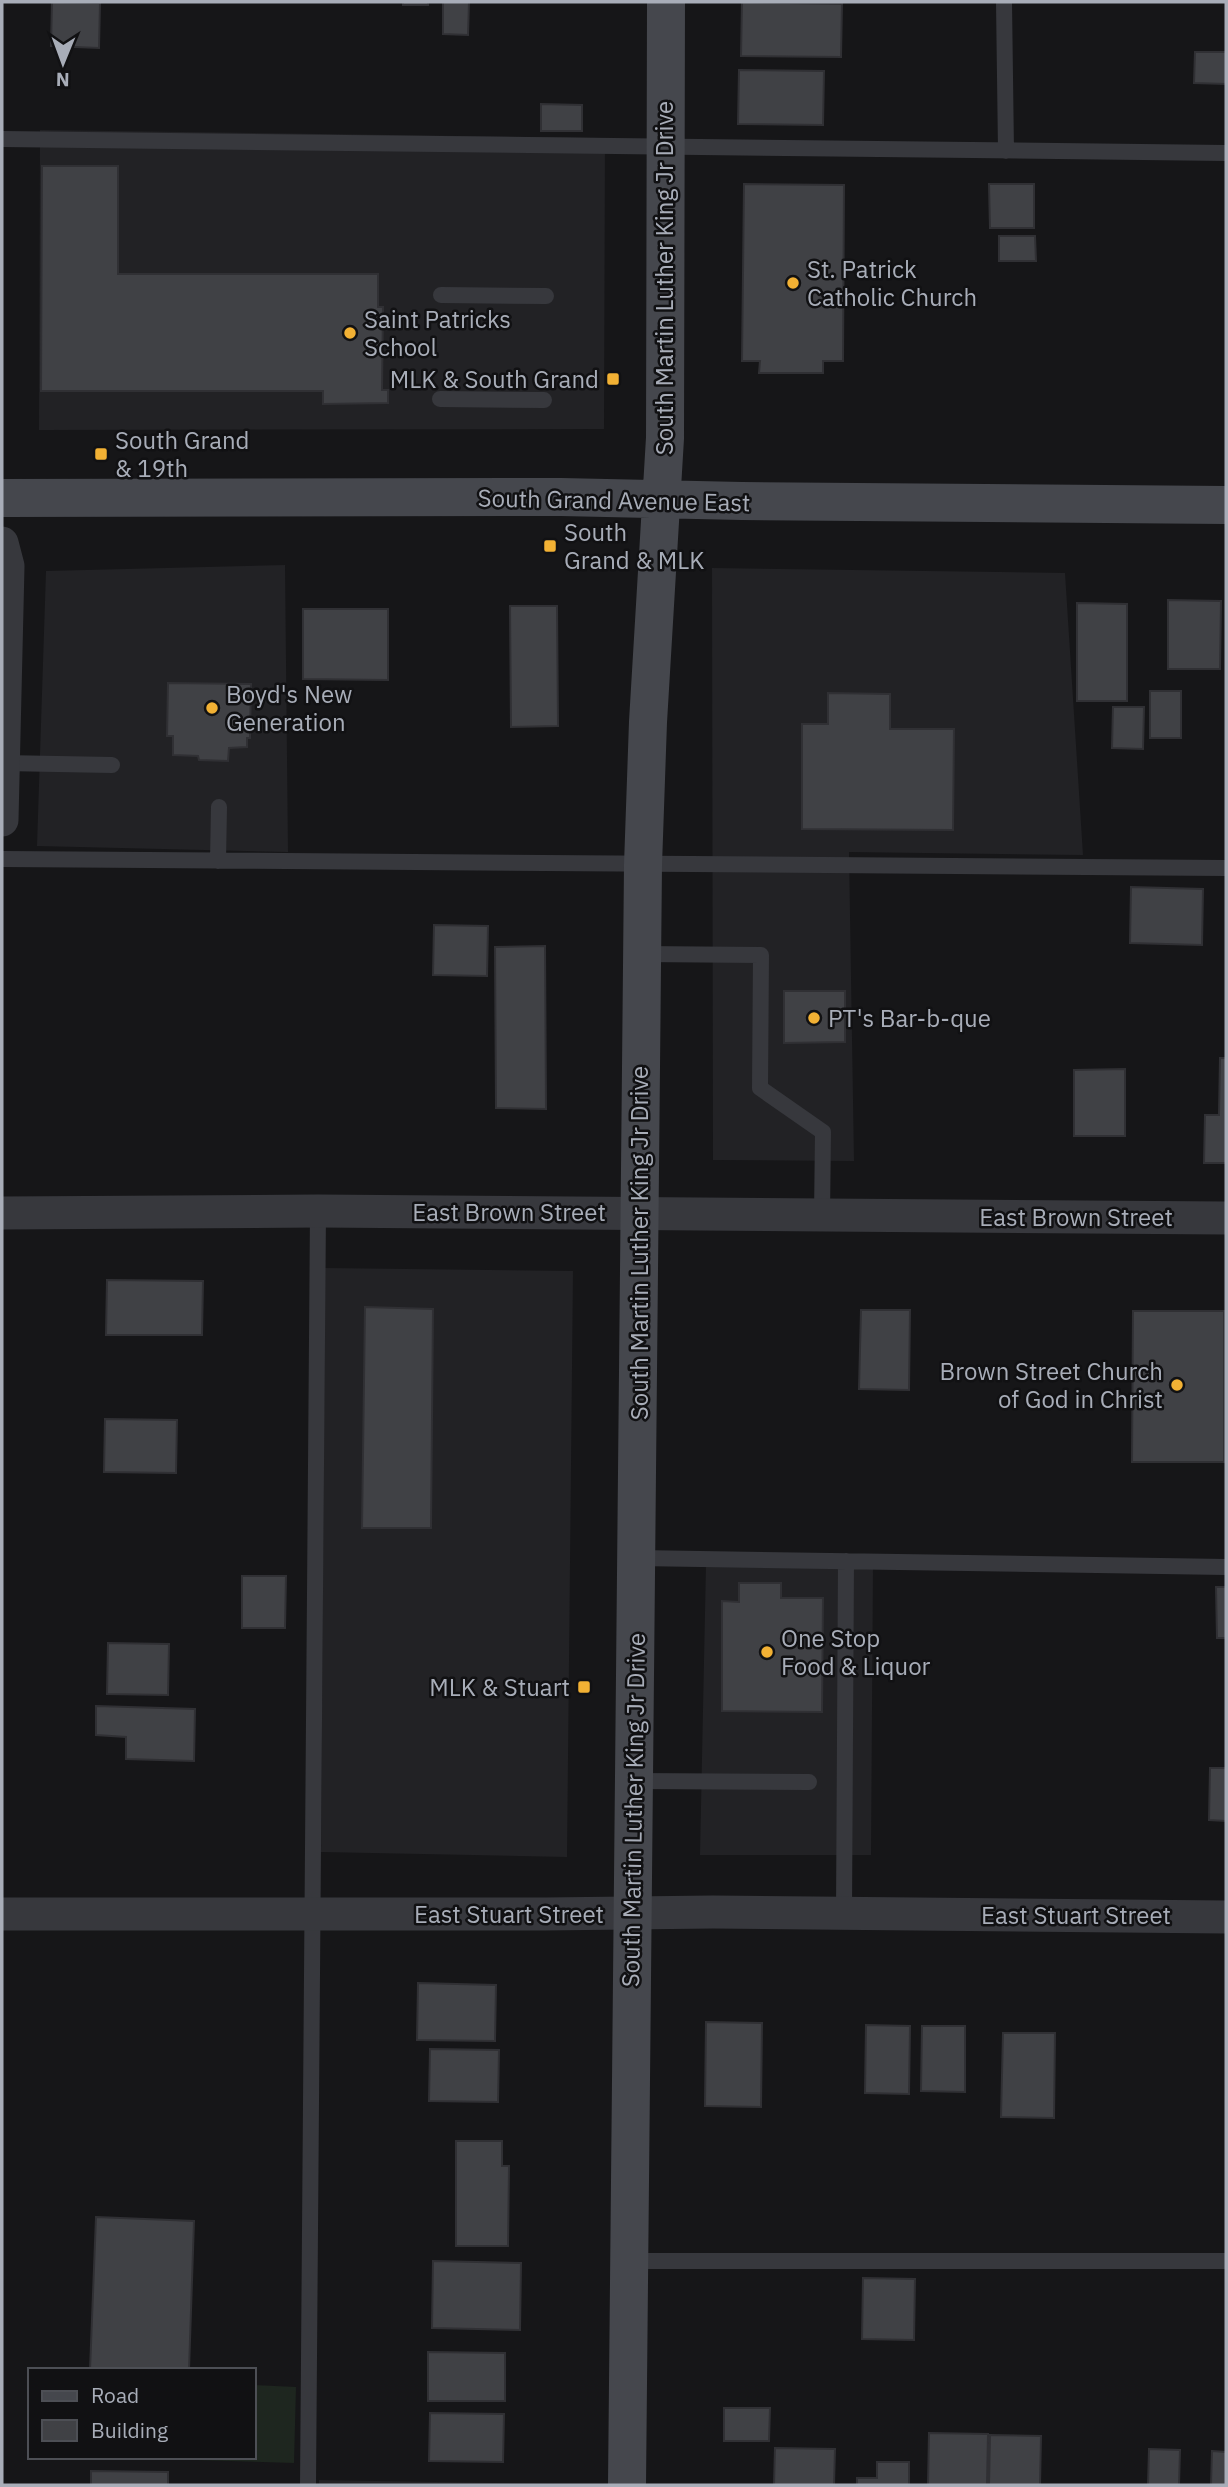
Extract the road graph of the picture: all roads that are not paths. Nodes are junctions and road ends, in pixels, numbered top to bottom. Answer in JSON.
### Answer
{"nodes":[{"id":1,"x":666,"y":2,"type":"edge"},
{"id":2,"x":1004,"y":2,"type":"edge"},
{"id":3,"x":2,"y":139,"type":"edge"},
{"id":4,"x":665,"y":146,"type":"junction"},
{"id":5,"x":1006,"y":150,"type":"junction"},
{"id":6,"x":1226,"y":153,"type":"edge"},
{"id":7,"x":441,"y":295,"type":"dead end"},
{"id":8,"x":546,"y":296,"type":"dead end"},
{"id":9,"x":440,"y":399,"type":"dead end"},
{"id":10,"x":544,"y":400,"type":"dead end"},
{"id":11,"x":2,"y":498,"type":"edge"},
{"id":12,"x":660,"y":499,"type":"junction"},
{"id":13,"x":1226,"y":505,"type":"edge"},
{"id":14,"x":2,"y":543,"type":"edge"},
{"id":15,"x":3,"y":763,"type":"edge"},
{"id":16,"x":111,"y":765,"type":"dead end"},
{"id":17,"x":219,"y":807,"type":"dead end"},
{"id":18,"x":2,"y":820,"type":"edge"},
{"id":19,"x":2,"y":859,"type":"edge"},
{"id":20,"x":218,"y":861,"type":"junction"},
{"id":21,"x":643,"y":865,"type":"junction"},
{"id":22,"x":1226,"y":868,"type":"edge"},
{"id":23,"x":642,"y":954,"type":"junction"},
{"id":24,"x":318,"y":1211,"type":"junction"},
{"id":25,"x":2,"y":1213,"type":"edge"},
{"id":26,"x":638,"y":1213,"type":"junction"},
{"id":27,"x":822,"y":1215,"type":"junction"},
{"id":28,"x":1226,"y":1218,"type":"edge"},
{"id":29,"x":636,"y":1558,"type":"junction"},
{"id":30,"x":846,"y":1561,"type":"junction"},
{"id":31,"x":1226,"y":1567,"type":"edge"},
{"id":32,"x":634,"y":1781,"type":"junction"},
{"id":33,"x":809,"y":1782,"type":"dead end"},
{"id":34,"x":844,"y":1913,"type":"junction"},
{"id":35,"x":2,"y":1914,"type":"edge"},
{"id":36,"x":633,"y":1914,"type":"junction"},
{"id":37,"x":313,"y":1915,"type":"junction"},
{"id":38,"x":1226,"y":1917,"type":"edge"},
{"id":39,"x":1226,"y":2260,"type":"edge"},
{"id":40,"x":629,"y":2261,"type":"junction"},
{"id":41,"x":308,"y":2485,"type":"edge"},
{"id":42,"x":627,"y":2485,"type":"edge"}],
"edges":[{"from":1,"to":4,"type":"street","name":"South Martin Luther King Jr Drive"},
{"from":2,"to":5,"type":"lane"},
{"from":3,"to":4,"type":"lane"},
{"from":4,"to":5,"type":"lane"},
{"from":4,"to":12,"type":"street","name":"South Martin Luther King Jr Drive"},
{"from":5,"to":6,"type":"lane"},
{"from":7,"to":8,"type":"lane"},
{"from":9,"to":10,"type":"lane"},
{"from":11,"to":12,"type":"street","name":"South Grand Avenue East"},
{"from":12,"to":13,"type":"street","name":"South Grand Avenue East"},
{"from":12,"to":21,"type":"street","name":"South Martin Luther King Jr Drive"},
{"from":14,"to":15,"type":"street"},
{"from":15,"to":16,"type":"lane"},
{"from":15,"to":18,"type":"street"},
{"from":17,"to":20,"type":"lane"},
{"from":19,"to":20,"type":"lane"},
{"from":20,"to":21,"type":"lane"},
{"from":21,"to":22,"type":"lane"},
{"from":21,"to":23,"type":"street","name":"South Martin Luther King Jr Drive"},
{"from":23,"to":26,"type":"street","name":"South Martin Luther King Jr Drive"},
{"from":23,"to":27,"type":"lane"},
{"from":24,"to":25,"type":"street","name":"East Brown Street"},
{"from":24,"to":26,"type":"street","name":"East Brown Street"},
{"from":24,"to":37,"type":"lane"},
{"from":26,"to":27,"type":"street","name":"East Brown Street"},
{"from":26,"to":29,"type":"street","name":"South Martin Luther King Jr Drive"},
{"from":27,"to":28,"type":"street","name":"East Brown Street"},
{"from":29,"to":30,"type":"lane"},
{"from":29,"to":32,"type":"street","name":"South Martin Luther King Jr Drive"},
{"from":30,"to":31,"type":"lane"},
{"from":30,"to":34,"type":"lane"},
{"from":32,"to":33,"type":"lane"},
{"from":32,"to":36,"type":"street","name":"South Martin Luther King Jr Drive"},
{"from":34,"to":36,"type":"street","name":"East Stuart Street"},
{"from":34,"to":38,"type":"street","name":"East Stuart Street"},
{"from":35,"to":37,"type":"street","name":"East Stuart Street"},
{"from":36,"to":37,"type":"street","name":"East Stuart Street"},
{"from":36,"to":40,"type":"street","name":"South Martin Luther King Jr Drive"},
{"from":37,"to":41,"type":"lane"},
{"from":39,"to":40,"type":"lane"},
{"from":40,"to":42,"type":"street","name":"South Martin Luther King Jr Drive"}]}
